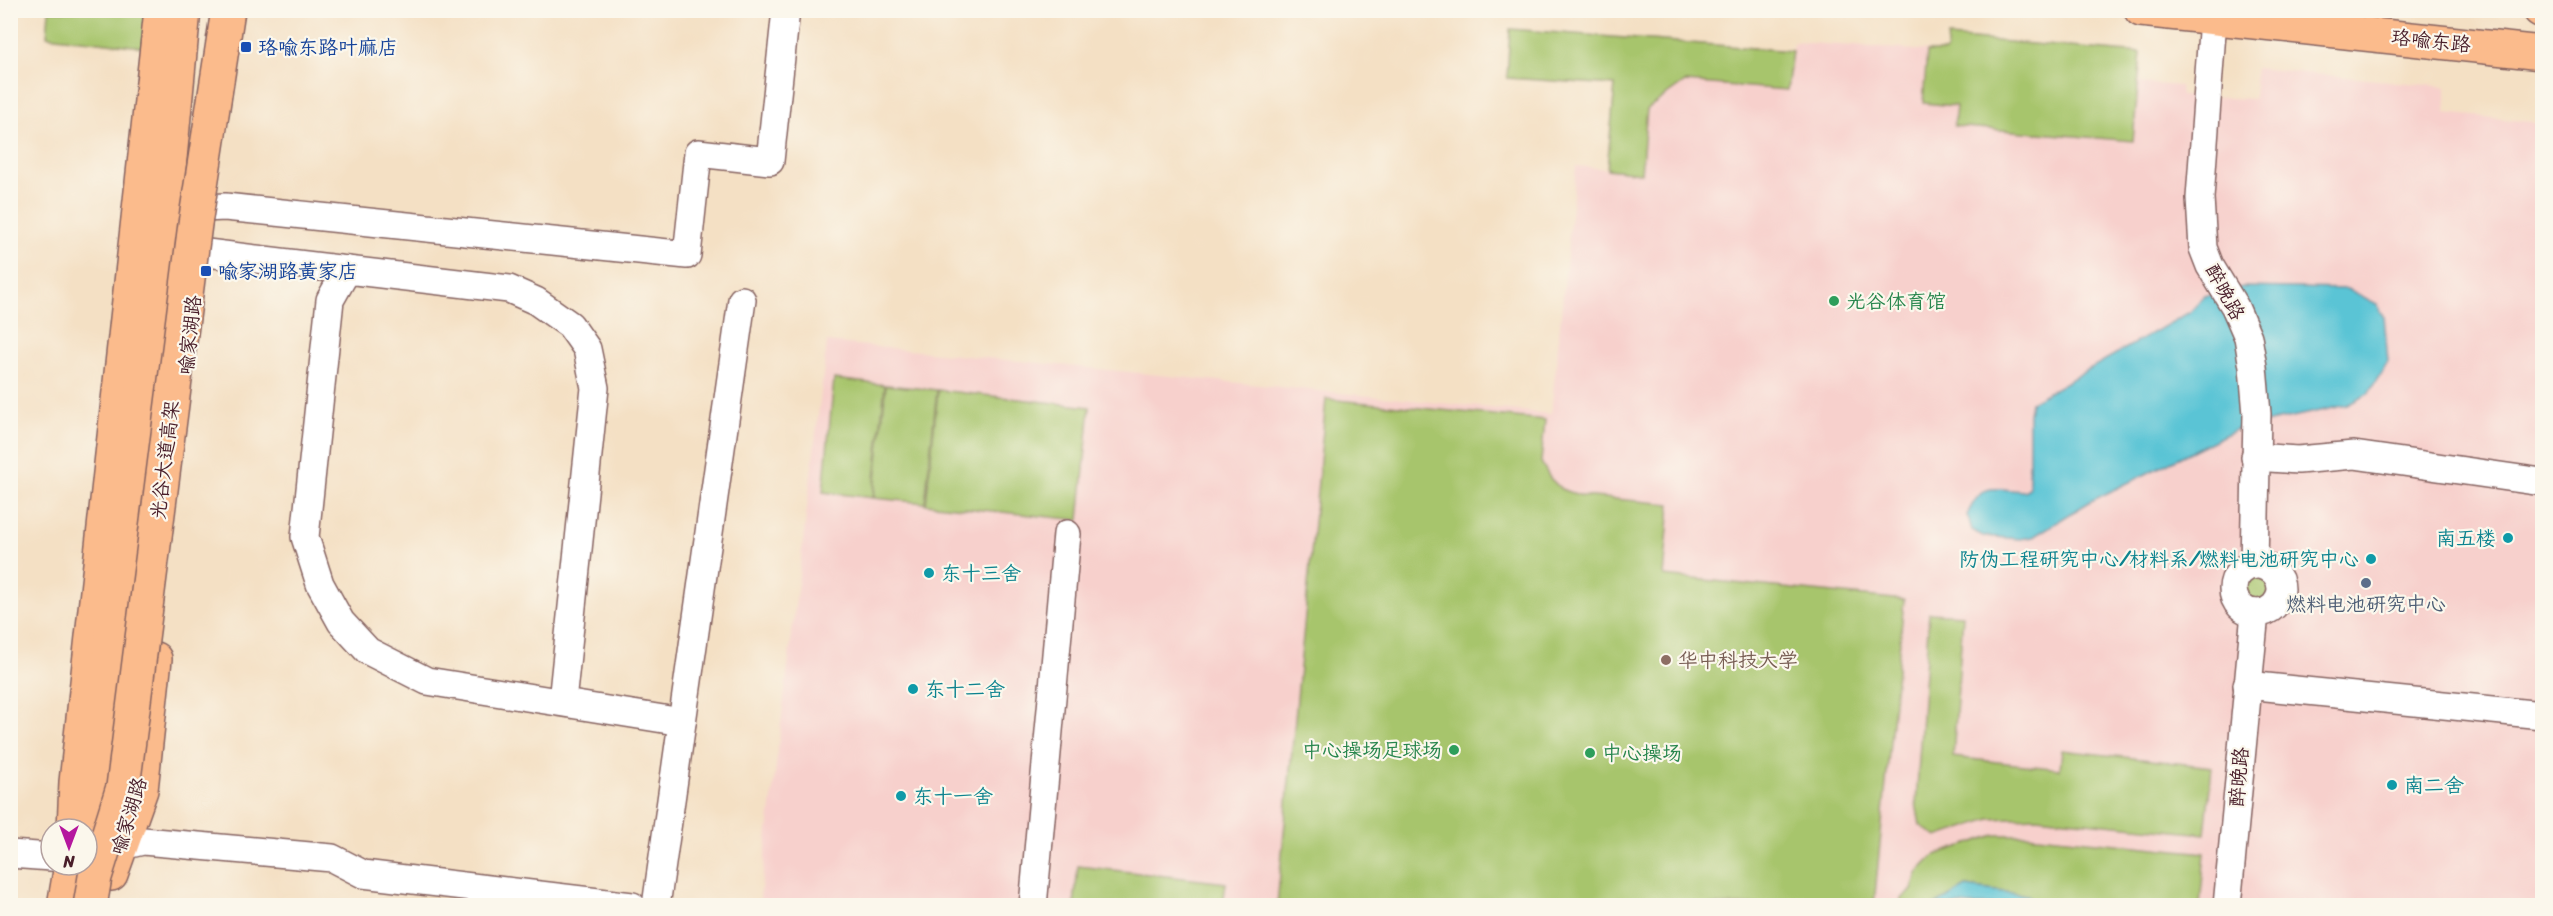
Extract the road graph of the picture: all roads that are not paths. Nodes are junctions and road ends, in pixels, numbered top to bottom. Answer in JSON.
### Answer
{"nodes":[{"id":1,"x":161,"y":10,"type":"edge"},
{"id":2,"x":184,"y":10,"type":"edge"},
{"id":3,"x":227,"y":10,"type":"edge"},
{"id":4,"x":786,"y":10,"type":"edge"},
{"id":5,"x":2141,"y":10,"type":"edge"},
{"id":6,"x":2213,"y":18,"type":"junction"},
{"id":7,"x":2542,"y":53,"type":"edge"},
{"id":8,"x":204,"y":208,"type":"junction"},
{"id":9,"x":199,"y":252,"type":"junction"},
{"id":10,"x":347,"y":270,"type":"junction"},
{"id":11,"x":742,"y":300,"type":"dead end"},
{"id":12,"x":2255,"y":457,"type":"junction"},
{"id":13,"x":2542,"y":482,"type":"edge"},
{"id":14,"x":1067,"y":534,"type":"dead end"},
{"id":15,"x":2247,"y":685,"type":"junction"},
{"id":16,"x":562,"y":702,"type":"junction"},
{"id":17,"x":2542,"y":715,"type":"edge"},
{"id":18,"x":682,"y":722,"type":"junction"},
{"id":19,"x":75,"y":817,"type":"edge"},
{"id":20,"x":89,"y":817,"type":"edge"},
{"id":21,"x":121,"y":846,"type":"junction"},
{"id":22,"x":99,"y":852,"type":"edge"},
{"id":23,"x":10,"y":854,"type":"edge"},
{"id":24,"x":39,"y":856,"type":"edge"},
{"id":25,"x":69,"y":877,"type":"edge"},
{"id":26,"x":81,"y":877,"type":"edge"},
{"id":27,"x":64,"y":906,"type":"edge"},
{"id":28,"x":76,"y":906,"type":"edge"},
{"id":29,"x":90,"y":906,"type":"edge"},
{"id":30,"x":105,"y":906,"type":"edge"},
{"id":31,"x":632,"y":906,"type":"edge"},
{"id":32,"x":656,"y":906,"type":"edge"},
{"id":33,"x":1033,"y":906,"type":"edge"},
{"id":34,"x":2227,"y":906,"type":"edge"}],
"edges":[{"from":1,"to":19,"type":"main road"},
{"from":2,"to":20,"type":"main road","name":"光谷大道高架"},
{"from":3,"to":8,"type":"main road","name":"喻家湖路"},
{"from":3,"to":29,"type":"main road","name":"光谷大道高架","bridge":true},
{"from":4,"to":8,"type":"street"},
{"from":5,"to":6,"type":"main road","name":"珞喻东路"},
{"from":6,"to":7,"type":"main road","name":"珞喻东路"},
{"from":6,"to":12,"type":"street","name":"醉晚路"},
{"from":8,"to":9,"type":"main road","name":"喻家湖路"},
{"from":9,"to":10,"type":"street"},
{"from":9,"to":21,"type":"main road","name":"喻家湖路"},
{"from":10,"to":16,"type":"street"},
{"from":10,"to":16,"type":"street"},
{"from":11,"to":18,"type":"street"},
{"from":12,"to":13,"type":"street"},
{"from":12,"to":15,"type":"street","name":"醉晚路"},
{"from":14,"to":33,"type":"street"},
{"from":15,"to":17,"type":"street"},
{"from":15,"to":34,"type":"street","name":"醉晚路"},
{"from":16,"to":18,"type":"street"},
{"from":18,"to":32,"type":"street"},
{"from":21,"to":22,"type":"street"},
{"from":21,"to":30,"type":"main road","name":"喻家湖路"},
{"from":21,"to":31,"type":"street"},
{"from":23,"to":24,"type":"street"},
{"from":25,"to":27,"type":"main road"},
{"from":26,"to":28,"type":"main road"}]}
